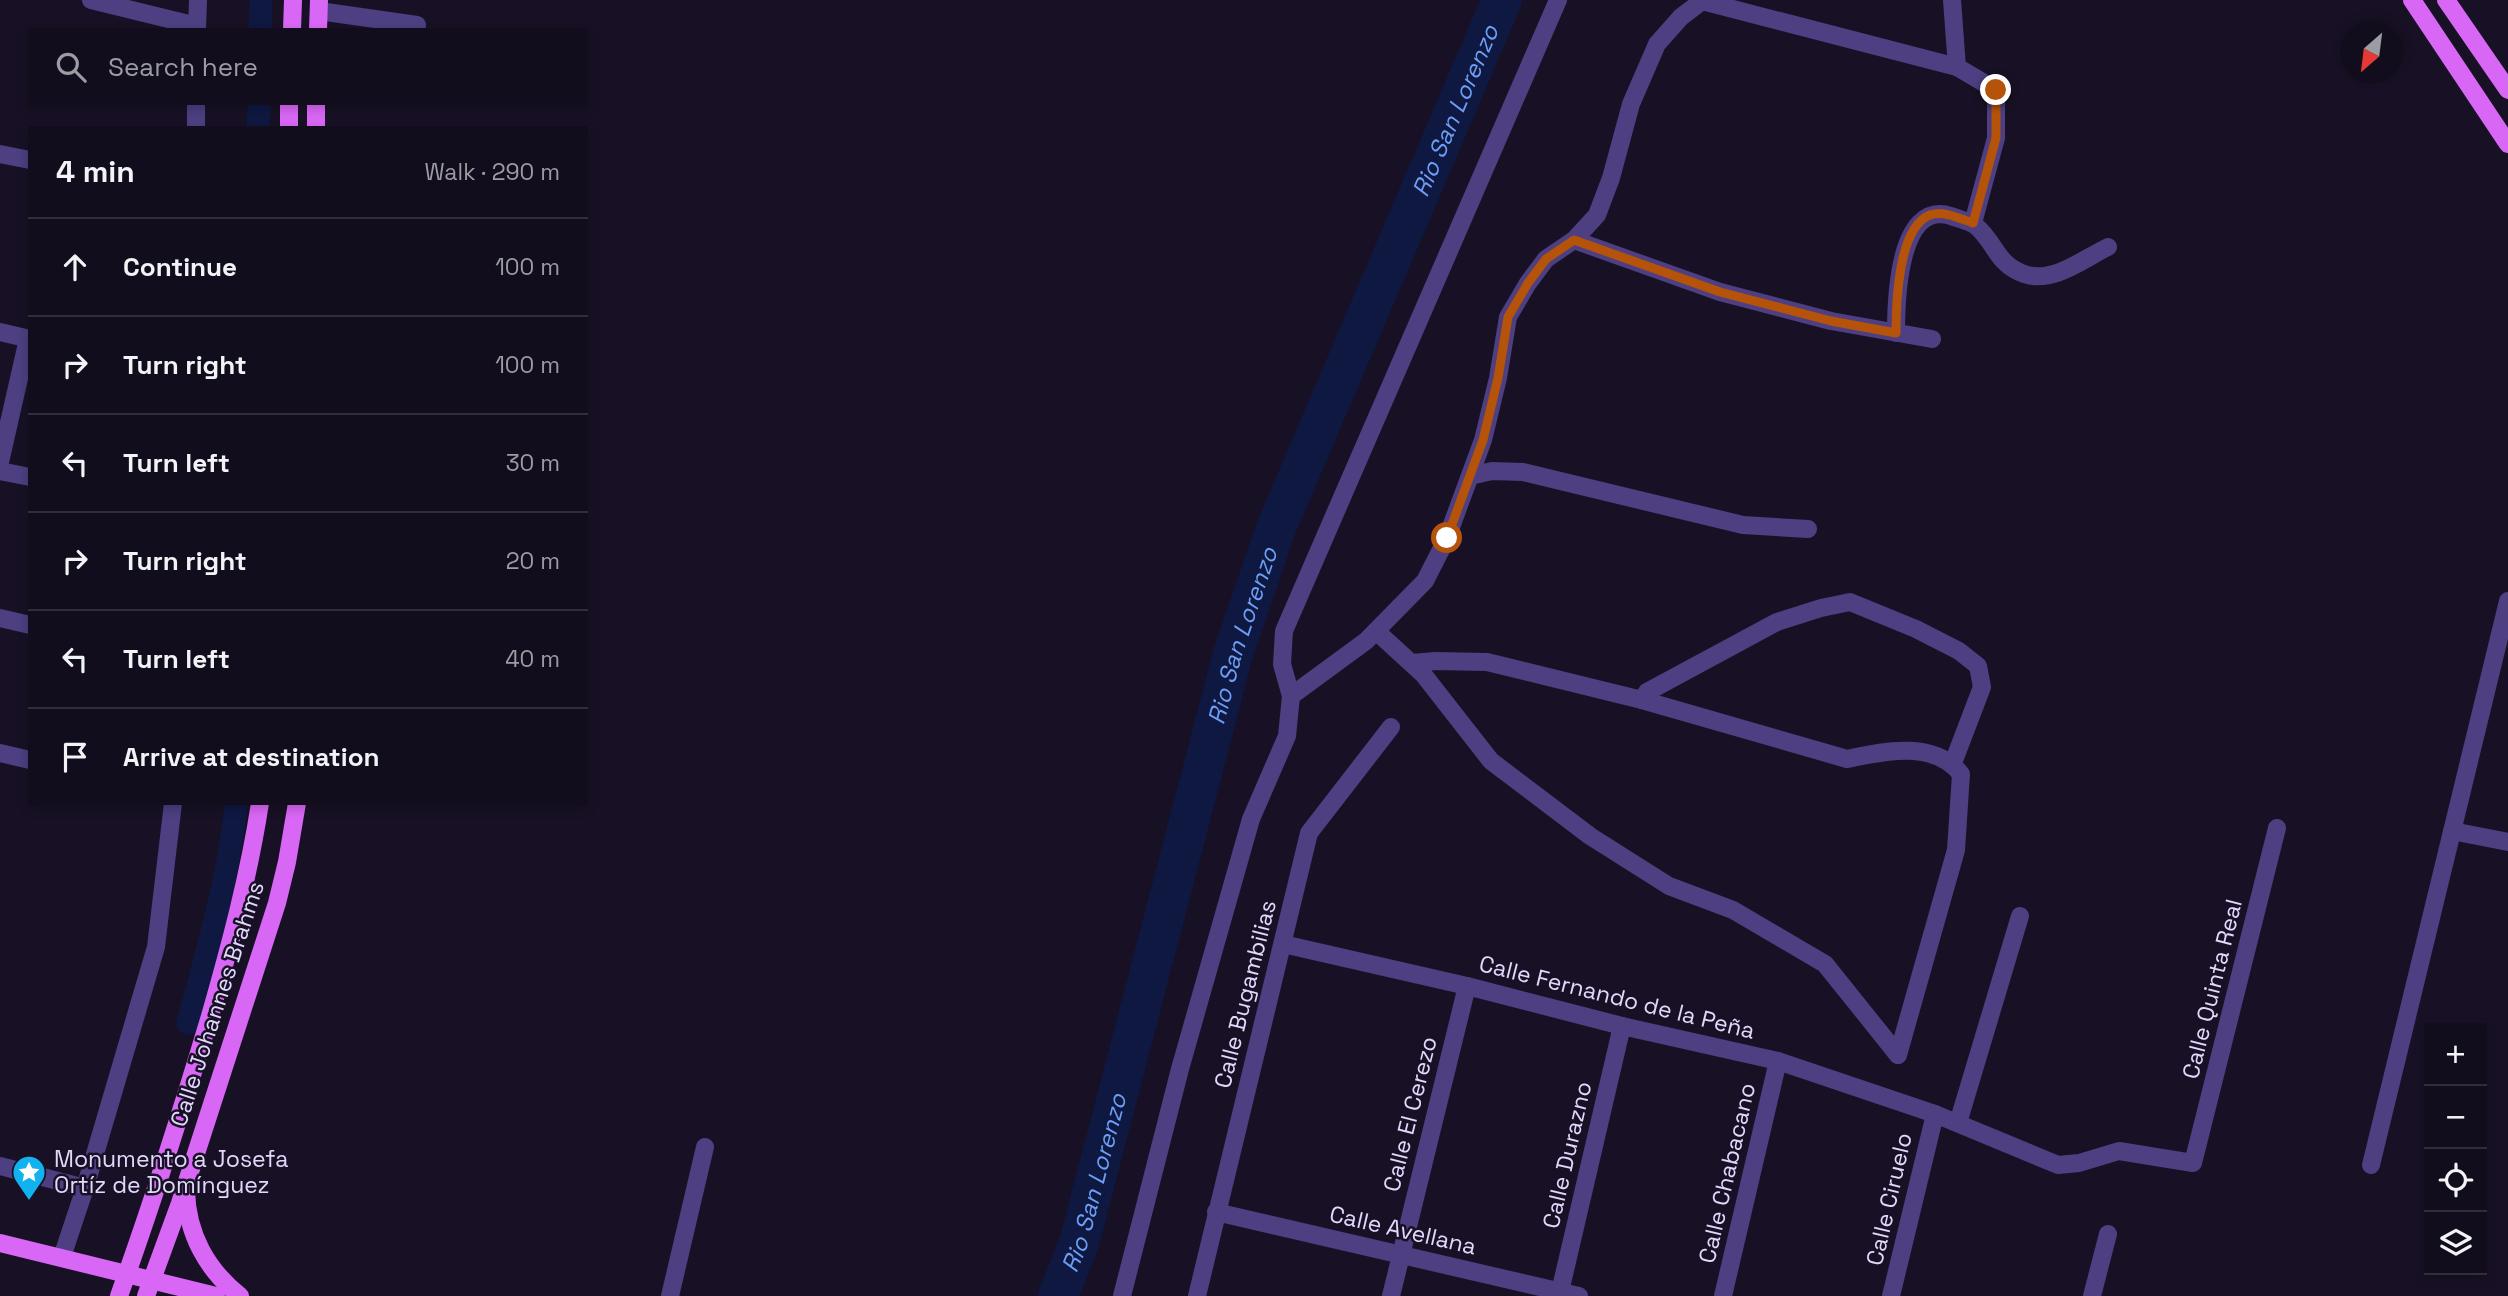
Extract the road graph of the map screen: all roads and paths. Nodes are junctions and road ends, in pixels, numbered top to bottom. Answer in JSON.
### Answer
{"nodes":[{"id":1,"x":91,"y":0,"type":"edge"},
{"id":2,"x":198,"y":0,"type":"edge"},
{"id":3,"x":293,"y":0,"type":"edge"},
{"id":4,"x":1558,"y":0,"type":"edge"},
{"id":5,"x":1952,"y":0,"type":"edge"},
{"id":6,"x":2412,"y":0,"type":"edge"},
{"id":7,"x":2446,"y":0,"type":"edge"},
{"id":8,"x":319,"y":6,"type":"edge"},
{"id":9,"x":197,"y":28,"type":"edge"},
{"id":10,"x":292,"y":28,"type":"edge"},
{"id":11,"x":318,"y":28,"type":"edge"},
{"id":12,"x":416,"y":28,"type":"edge"},
{"id":13,"x":1957,"y":67,"type":"junction"},
{"id":14,"x":2508,"y":90,"type":"edge"},
{"id":15,"x":196,"y":105,"type":"edge"},
{"id":16,"x":289,"y":105,"type":"edge"},
{"id":17,"x":316,"y":105,"type":"edge"},
{"id":18,"x":196,"y":126,"type":"edge"},
{"id":19,"x":289,"y":126,"type":"edge"},
{"id":20,"x":316,"y":126,"type":"edge"},
{"id":21,"x":2508,"y":144,"type":"edge"},
{"id":22,"x":0,"y":154,"type":"edge"},
{"id":23,"x":28,"y":160,"type":"edge"},
{"id":24,"x":1973,"y":223,"type":"junction"},
{"id":25,"x":1574,"y":240,"type":"junction"},
{"id":26,"x":2108,"y":247,"type":"dead end"},
{"id":27,"x":0,"y":332,"type":"edge"},
{"id":28,"x":1896,"y":333,"type":"junction"},
{"id":29,"x":28,"y":339,"type":"edge"},
{"id":30,"x":1932,"y":340,"type":"dead end"},
{"id":31,"x":28,"y":343,"type":"edge"},
{"id":32,"x":0,"y":462,"type":"edge"},
{"id":33,"x":0,"y":471,"type":"edge"},
{"id":34,"x":1470,"y":476,"type":"junction"},
{"id":35,"x":28,"y":477,"type":"edge"},
{"id":36,"x":1808,"y":529,"type":"dead end"},
{"id":37,"x":2508,"y":601,"type":"edge"},
{"id":38,"x":0,"y":618,"type":"edge"},
{"id":39,"x":28,"y":625,"type":"edge"},
{"id":40,"x":1376,"y":632,"type":"junction"},
{"id":41,"x":1412,"y":663,"type":"junction"},
{"id":42,"x":1291,"y":696,"type":"junction"},
{"id":43,"x":1642,"y":700,"type":"junction"},
{"id":44,"x":1391,"y":727,"type":"dead end"},
{"id":45,"x":0,"y":753,"type":"edge"},
{"id":46,"x":28,"y":760,"type":"edge"},
{"id":47,"x":1953,"y":763,"type":"junction"},
{"id":48,"x":173,"y":805,"type":"edge"},
{"id":49,"x":260,"y":805,"type":"edge"},
{"id":50,"x":297,"y":805,"type":"edge"},
{"id":51,"x":2277,"y":828,"type":"dead end"},
{"id":52,"x":2452,"y":831,"type":"junction"},
{"id":53,"x":2508,"y":842,"type":"edge"},
{"id":54,"x":2020,"y":916,"type":"dead end"},
{"id":55,"x":1283,"y":944,"type":"junction"},
{"id":56,"x":1467,"y":986,"type":"junction"},
{"id":57,"x":1622,"y":1026,"type":"junction"},
{"id":58,"x":1778,"y":1062,"type":"junction"},
{"id":59,"x":1935,"y":1114,"type":"junction"},
{"id":60,"x":1958,"y":1123,"type":"junction"},
{"id":61,"x":705,"y":1147,"type":"dead end"},
{"id":62,"x":2193,"y":1163,"type":"joint"},
{"id":63,"x":2371,"y":1165,"type":"dead end"},
{"id":64,"x":0,"y":1166,"type":"edge"},
{"id":65,"x":186,"y":1183,"type":"junction"},
{"id":66,"x":85,"y":1188,"type":"junction"},
{"id":67,"x":1216,"y":1212,"type":"junction"},
{"id":68,"x":2108,"y":1234,"type":"dead end"},
{"id":69,"x":0,"y":1243,"type":"edge"},
{"id":70,"x":1400,"y":1255,"type":"junction"},
{"id":71,"x":62,"y":1257,"type":"junction"},
{"id":72,"x":127,"y":1274,"type":"junction"},
{"id":73,"x":150,"y":1288,"type":"edge"},
{"id":74,"x":1559,"y":1294,"type":"edge"},
{"id":75,"x":119,"y":1296,"type":"edge"},
{"id":76,"x":216,"y":1296,"type":"edge"},
{"id":77,"x":240,"y":1296,"type":"edge"},
{"id":78,"x":670,"y":1296,"type":"edge"},
{"id":79,"x":1122,"y":1296,"type":"edge"},
{"id":80,"x":1197,"y":1296,"type":"edge"},
{"id":81,"x":1391,"y":1296,"type":"edge"},
{"id":82,"x":1578,"y":1296,"type":"edge"},
{"id":83,"x":1723,"y":1296,"type":"edge"},
{"id":84,"x":1891,"y":1296,"type":"edge"},
{"id":85,"x":2092,"y":1296,"type":"edge"}],
"edges":[{"from":1,"to":9,"type":"street"},
{"from":2,"to":9,"type":"street"},
{"from":3,"to":10,"type":"main road"},
{"from":4,"to":42,"type":"street"},
{"from":5,"to":13,"type":"street"},
{"from":6,"to":21,"type":"main road"},
{"from":7,"to":14,"type":"main road"},
{"from":8,"to":11,"type":"main road"},
{"from":8,"to":12,"type":"street"},
{"from":13,"to":24,"type":"street"},
{"from":13,"to":25,"type":"street"},
{"from":15,"to":18,"type":"street"},
{"from":16,"to":19,"type":"main road"},
{"from":17,"to":20,"type":"main road"},
{"from":22,"to":23,"type":"street"},
{"from":24,"to":26,"type":"street"},
{"from":24,"to":28,"type":"street"},
{"from":25,"to":28,"type":"street"},
{"from":25,"to":34,"type":"street"},
{"from":27,"to":29,"type":"street"},
{"from":28,"to":30,"type":"street"},
{"from":31,"to":32,"type":"street"},
{"from":33,"to":35,"type":"street"},
{"from":34,"to":36,"type":"street"},
{"from":34,"to":40,"type":"street"},
{"from":37,"to":52,"type":"street"},
{"from":38,"to":39,"type":"street"},
{"from":40,"to":41,"type":"street"},
{"from":40,"to":42,"type":"street"},
{"from":41,"to":43,"type":"street"},
{"from":41,"to":47,"type":"street"},
{"from":42,"to":79,"type":"street"},
{"from":43,"to":47,"type":"street"},
{"from":43,"to":47,"type":"street"},
{"from":44,"to":55,"type":"street","name":"Calle Bugambilias"},
{"from":45,"to":46,"type":"street"},
{"from":48,"to":66,"type":"street"},
{"from":49,"to":72,"type":"main road","name":"Calle Johannes Brahms"},
{"from":50,"to":65,"type":"main road","name":"Calle Johannes Brahms"},
{"from":51,"to":62,"type":"street","name":"Calle Quinta Real"},
{"from":52,"to":53,"type":"street"},
{"from":52,"to":63,"type":"street"},
{"from":54,"to":60,"type":"street"},
{"from":55,"to":56,"type":"street","name":"Calle Fernando de la Peña"},
{"from":55,"to":67,"type":"street","name":"Calle Bugambilias"},
{"from":56,"to":57,"type":"street","name":"Calle Fernando de la Peña"},
{"from":56,"to":70,"type":"street","name":"Calle El Cerezo"},
{"from":57,"to":58,"type":"street","name":"Calle Fernando de la Peña"},
{"from":57,"to":74,"type":"street","name":"Calle Durazno"},
{"from":58,"to":59,"type":"street","name":"Calle Fernando de la Peña"},
{"from":58,"to":83,"type":"street","name":"Calle Chabacano"},
{"from":59,"to":60,"type":"street","name":"Calle Fernando de la Peña"},
{"from":59,"to":84,"type":"street","name":"Calle Ciruelo"},
{"from":60,"to":62,"type":"street","name":"Calle Fernando de la Peña"},
{"from":61,"to":78,"type":"street"},
{"from":64,"to":66,"type":"street"},
{"from":65,"to":73,"type":"main road","name":"Calle Johannes Brahms"},
{"from":65,"to":77,"type":"main road"},
{"from":66,"to":71,"type":"street"},
{"from":67,"to":70,"type":"street","name":"Calle Avellana"},
{"from":67,"to":80,"type":"street","name":"Calle Bugambilias"},
{"from":68,"to":85,"type":"street"},
{"from":69,"to":71,"type":"main road"},
{"from":70,"to":74,"type":"street","name":"Calle Avellana"},
{"from":70,"to":81,"type":"street","name":"Calle El Cerezo"},
{"from":71,"to":72,"type":"main road"},
{"from":72,"to":73,"type":"main road"},
{"from":72,"to":75,"type":"main road","name":"Calle Johannes Brahms"},
{"from":73,"to":76,"type":"main road"},
{"from":74,"to":82,"type":"street","name":"Calle Avellana"}]}
